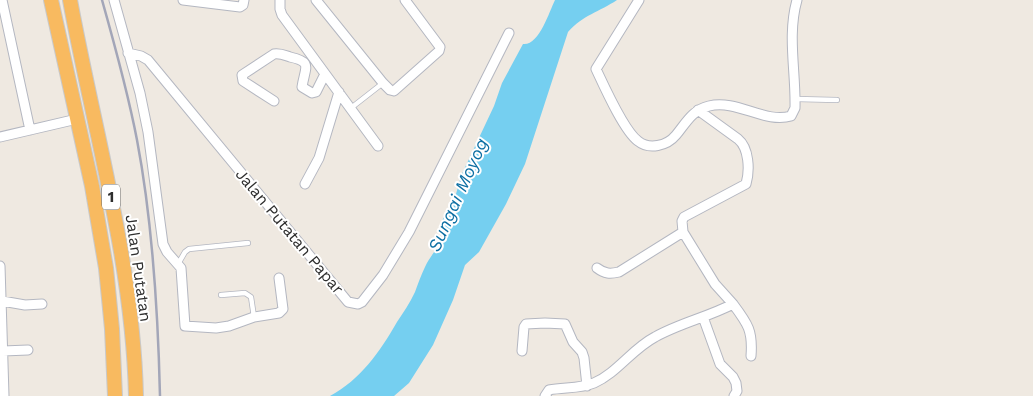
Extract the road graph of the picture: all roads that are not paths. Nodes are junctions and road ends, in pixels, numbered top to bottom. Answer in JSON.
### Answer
{"nodes":[{"id":1,"x":2,"y":0,"type":"edge"},
{"id":2,"x":51,"y":0,"type":"edge"},
{"id":3,"x":70,"y":0,"type":"edge"},
{"id":4,"x":114,"y":0,"type":"edge"},
{"id":5,"x":183,"y":0,"type":"edge"},
{"id":6,"x":244,"y":0,"type":"edge"},
{"id":7,"x":280,"y":0,"type":"edge"},
{"id":8,"x":316,"y":0,"type":"edge"},
{"id":9,"x":405,"y":0,"type":"edge"},
{"id":10,"x":639,"y":0,"type":"edge"},
{"id":11,"x":797,"y":0,"type":"edge"},
{"id":12,"x":4,"y":31,"type":"edge"},
{"id":13,"x":509,"y":33,"type":"dead end"},
{"id":14,"x":128,"y":53,"type":"junction"},
{"id":15,"x":325,"y":74,"type":"junction"},
{"id":16,"x":383,"y":83,"type":"junction"},
{"id":17,"x":339,"y":92,"type":"junction"},
{"id":18,"x":796,"y":99,"type":"junction"},
{"id":19,"x":837,"y":100,"type":"dead end"},
{"id":20,"x":274,"y":101,"type":"dead end"},
{"id":21,"x":351,"y":108,"type":"junction"},
{"id":22,"x":698,"y":110,"type":"junction"},
{"id":23,"x":77,"y":119,"type":"junction"},
{"id":24,"x":30,"y":130,"type":"junction"},
{"id":25,"x":0,"y":137,"type":"edge"},
{"id":26,"x":378,"y":146,"type":"dead end"},
{"id":27,"x":305,"y":184,"type":"dead end"},
{"id":28,"x":683,"y":232,"type":"junction"},
{"id":29,"x":248,"y":243,"type":"dead end"},
{"id":30,"x":178,"y":264,"type":"junction"},
{"id":31,"x":0,"y":266,"type":"edge"},
{"id":32,"x":598,"y":268,"type":"dead end"},
{"id":33,"x":279,"y":278,"type":"dead end"},
{"id":34,"x":221,"y":295,"type":"dead end"},
{"id":35,"x":2,"y":301,"type":"junction"},
{"id":36,"x":42,"y":304,"type":"dead end"},
{"id":37,"x":733,"y":304,"type":"junction"},
{"id":38,"x":1,"y":316,"type":"edge"},
{"id":39,"x":254,"y":317,"type":"junction"},
{"id":40,"x":704,"y":317,"type":"junction"},
{"id":41,"x":28,"y":350,"type":"dead end"},
{"id":42,"x":3,"y":351,"type":"junction"},
{"id":43,"x":522,"y":351,"type":"dead end"},
{"id":44,"x":751,"y":356,"type":"dead end"},
{"id":45,"x":587,"y":386,"type":"junction"},
{"id":46,"x":4,"y":396,"type":"edge"},
{"id":47,"x":115,"y":396,"type":"edge"},
{"id":48,"x":136,"y":396,"type":"edge"},
{"id":49,"x":545,"y":396,"type":"edge"},
{"id":50,"x":734,"y":396,"type":"edge"}],
"edges":[{"from":1,"to":12,"type":"street"},
{"from":2,"to":23,"type":"highway","name":"Jalan Putatan","number":"1"},
{"from":3,"to":48,"type":"highway","name":"Jalan Putatan","number":"1"},
{"from":4,"to":14,"type":"street"},
{"from":5,"to":6,"type":"street"},
{"from":7,"to":15,"type":"street"},
{"from":8,"to":16,"type":"street"},
{"from":9,"to":16,"type":"street"},
{"from":10,"to":22,"type":"street"},
{"from":11,"to":18,"type":"street"},
{"from":12,"to":24,"type":"street"},
{"from":13,"to":14,"type":"street","name":"Jalan Putatan Papar"},
{"from":14,"to":30,"type":"street"},
{"from":15,"to":17,"type":"street"},
{"from":15,"to":20,"type":"street"},
{"from":16,"to":21,"type":"lane"},
{"from":17,"to":21,"type":"street"},
{"from":17,"to":27,"type":"street"},
{"from":18,"to":19,"type":"lane"},
{"from":18,"to":22,"type":"street"},
{"from":21,"to":26,"type":"street"},
{"from":22,"to":28,"type":"street"},
{"from":23,"to":24,"type":"street"},
{"from":23,"to":47,"type":"highway","name":"Jalan Putatan","number":"1"},
{"from":24,"to":25,"type":"street"},
{"from":28,"to":32,"type":"street"},
{"from":28,"to":37,"type":"street"},
{"from":29,"to":30,"type":"lane"},
{"from":30,"to":39,"type":"street"},
{"from":31,"to":35,"type":"street"},
{"from":33,"to":39,"type":"street"},
{"from":34,"to":39,"type":"lane"},
{"from":35,"to":36,"type":"street"},
{"from":35,"to":38,"type":"street"},
{"from":37,"to":40,"type":"street"},
{"from":37,"to":44,"type":"street"},
{"from":38,"to":42,"type":"street"},
{"from":40,"to":45,"type":"street"},
{"from":40,"to":50,"type":"street"},
{"from":41,"to":42,"type":"street"},
{"from":42,"to":46,"type":"street"},
{"from":43,"to":45,"type":"street"},
{"from":45,"to":49,"type":"street"}]}
